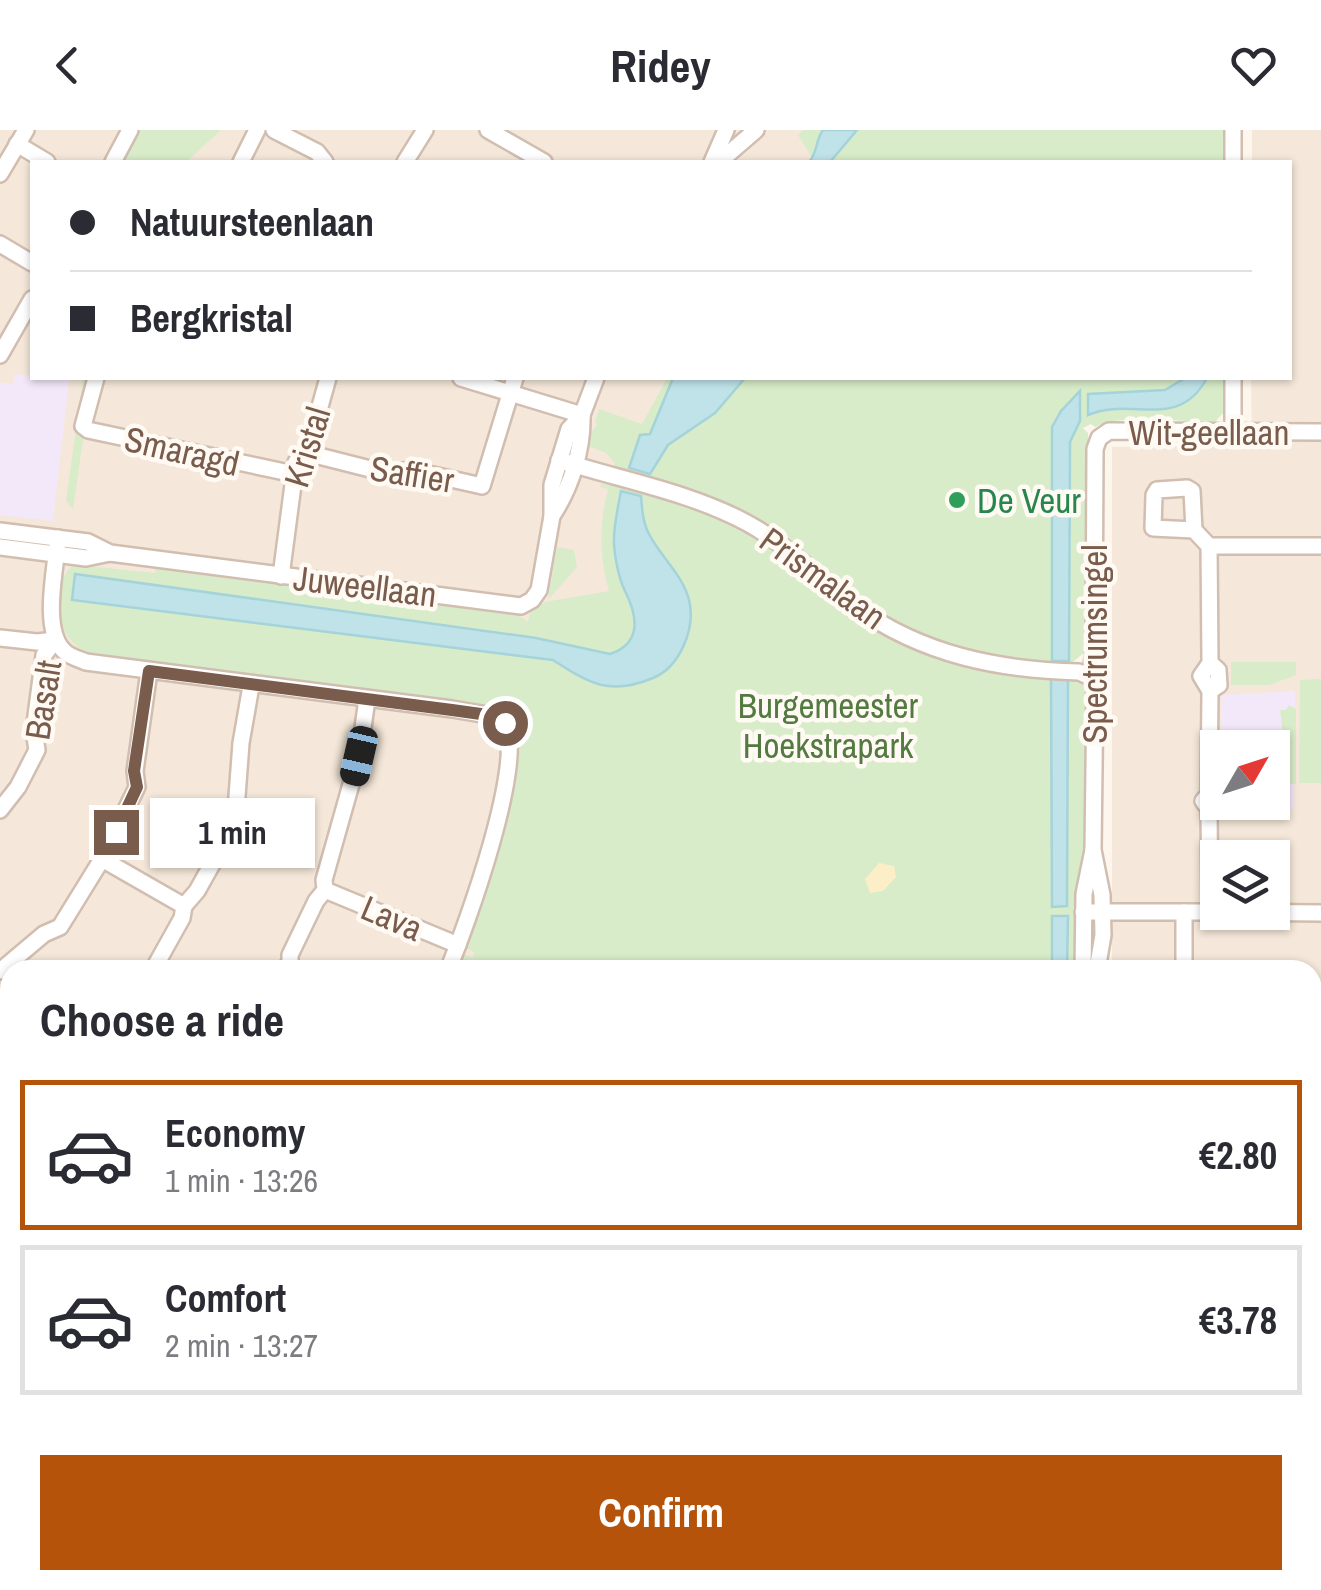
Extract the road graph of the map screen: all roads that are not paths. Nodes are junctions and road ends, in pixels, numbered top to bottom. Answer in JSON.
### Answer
{"nodes":[{"id":1,"x":130,"y":130,"type":"edge"},
{"id":2,"x":257,"y":130,"type":"edge"},
{"id":3,"x":274,"y":130,"type":"edge"},
{"id":4,"x":424,"y":130,"type":"edge"},
{"id":5,"x":488,"y":130,"type":"edge"},
{"id":6,"x":726,"y":130,"type":"edge"},
{"id":7,"x":756,"y":130,"type":"edge"},
{"id":8,"x":1233,"y":130,"type":"edge"},
{"id":9,"x":21,"y":137,"type":"edge"},
{"id":10,"x":45,"y":160,"type":"edge"},
{"id":11,"x":113,"y":160,"type":"edge"},
{"id":12,"x":241,"y":160,"type":"edge"},
{"id":13,"x":323,"y":160,"type":"edge"},
{"id":14,"x":406,"y":160,"type":"edge"},
{"id":15,"x":540,"y":160,"type":"edge"},
{"id":16,"x":717,"y":160,"type":"edge"},
{"id":17,"x":718,"y":160,"type":"edge"},
{"id":18,"x":1232,"y":160,"type":"edge"},
{"id":19,"x":0,"y":174,"type":"edge"},
{"id":20,"x":0,"y":244,"type":"edge"},
{"id":21,"x":30,"y":262,"type":"edge"},
{"id":22,"x":30,"y":302,"type":"edge"},
{"id":23,"x":0,"y":355,"type":"edge"},
{"id":24,"x":96,"y":380,"type":"edge"},
{"id":25,"x":323,"y":380,"type":"edge"},
{"id":26,"x":474,"y":380,"type":"edge"},
{"id":27,"x":595,"y":380,"type":"edge"},
{"id":28,"x":1233,"y":380,"type":"edge"},
{"id":29,"x":512,"y":386,"type":"edge"},
{"id":30,"x":582,"y":415,"type":"junction"},
{"id":31,"x":1232,"y":431,"type":"junction"},
{"id":32,"x":1321,"y":432,"type":"edge"},
{"id":33,"x":1099,"y":438,"type":"joint"},
{"id":34,"x":307,"y":453,"type":"junction"},
{"id":35,"x":567,"y":462,"type":"junction"},
{"id":36,"x":294,"y":474,"type":"junction"},
{"id":37,"x":1194,"y":530,"type":"dead end"},
{"id":38,"x":0,"y":531,"type":"edge"},
{"id":39,"x":58,"y":546,"type":"junction"},
{"id":40,"x":1209,"y":546,"type":"junction"},
{"id":41,"x":1321,"y":546,"type":"edge"},
{"id":42,"x":0,"y":548,"type":"edge"},
{"id":43,"x":281,"y":576,"type":"junction"},
{"id":44,"x":0,"y":638,"type":"edge"},
{"id":45,"x":55,"y":640,"type":"junction"},
{"id":46,"x":149,"y":671,"type":"junction"},
{"id":47,"x":1085,"y":675,"type":"junction"},
{"id":48,"x":251,"y":686,"type":"junction"},
{"id":49,"x":367,"y":699,"type":"junction"},
{"id":50,"x":2,"y":801,"type":"edge"},
{"id":51,"x":1211,"y":840,"type":"edge"},
{"id":52,"x":1092,"y":850,"type":"junction"},
{"id":53,"x":102,"y":859,"type":"junction"},
{"id":54,"x":325,"y":890,"type":"junction"},
{"id":55,"x":184,"y":906,"type":"junction"},
{"id":56,"x":1084,"y":912,"type":"junction"},
{"id":57,"x":1102,"y":912,"type":"junction"},
{"id":58,"x":1184,"y":912,"type":"junction"},
{"id":59,"x":1200,"y":912,"type":"edge"},
{"id":60,"x":1290,"y":912,"type":"edge"},
{"id":61,"x":1321,"y":912,"type":"edge"},
{"id":62,"x":458,"y":945,"type":"junction"},
{"id":63,"x":13,"y":960,"type":"edge"},
{"id":64,"x":159,"y":960,"type":"edge"},
{"id":65,"x":290,"y":960,"type":"edge"},
{"id":66,"x":452,"y":960,"type":"edge"},
{"id":67,"x":1083,"y":960,"type":"edge"},
{"id":68,"x":1098,"y":960,"type":"edge"},
{"id":69,"x":1184,"y":960,"type":"edge"}],
"edges":[{"from":1,"to":11,"type":"street"},
{"from":2,"to":12,"type":"street"},
{"from":3,"to":13,"type":"street"},
{"from":4,"to":14,"type":"street"},
{"from":5,"to":15,"type":"street"},
{"from":6,"to":16,"type":"street"},
{"from":7,"to":17,"type":"street"},
{"from":8,"to":18,"type":"street"},
{"from":9,"to":10,"type":"street"},
{"from":9,"to":19,"type":"street"},
{"from":20,"to":21,"type":"street"},
{"from":22,"to":23,"type":"street"},
{"from":24,"to":36,"type":"street","name":"Smaragd"},
{"from":25,"to":34,"type":"street","name":"Kristal"},
{"from":26,"to":29,"type":"street"},
{"from":27,"to":30,"type":"street","name":"Juweellaan"},
{"from":28,"to":31,"type":"street"},
{"from":29,"to":30,"type":"street"},
{"from":29,"to":34,"type":"street","name":"Saffier"},
{"from":30,"to":35,"type":"street","name":"Juweellaan"},
{"from":31,"to":32,"type":"street","name":"Wit-geellaan"},
{"from":31,"to":33,"type":"street","name":"Wit-geellaan"},
{"from":33,"to":47,"type":"street","name":"Spectrumsingel"},
{"from":34,"to":36,"type":"street","name":"Kristal"},
{"from":35,"to":43,"type":"street","name":"Juweellaan"},
{"from":35,"to":47,"type":"street","name":"Prismalaan"},
{"from":36,"to":43,"type":"street","name":"Kristal"},
{"from":37,"to":40,"type":"street"},
{"from":38,"to":39,"type":"street"},
{"from":39,"to":42,"type":"street"},
{"from":39,"to":43,"type":"street","name":"Juweellaan"},
{"from":39,"to":45,"type":"street"},
{"from":40,"to":41,"type":"street"},
{"from":40,"to":51,"type":"street"},
{"from":44,"to":45,"type":"street"},
{"from":45,"to":46,"type":"street"},
{"from":45,"to":50,"type":"street","name":"Basalt"},
{"from":46,"to":48,"type":"street"},
{"from":46,"to":53,"type":"street"},
{"from":47,"to":52,"type":"street","name":"Spectrumsingel"},
{"from":48,"to":49,"type":"street"},
{"from":48,"to":55,"type":"street"},
{"from":49,"to":54,"type":"street"},
{"from":49,"to":62,"type":"street"},
{"from":52,"to":56,"type":"street","name":"Spectrumsingel"},
{"from":52,"to":57,"type":"street","name":"Spectrumsingel"},
{"from":53,"to":55,"type":"street"},
{"from":53,"to":63,"type":"street"},
{"from":54,"to":62,"type":"street","name":"Lava"},
{"from":54,"to":65,"type":"street"},
{"from":55,"to":64,"type":"street"},
{"from":56,"to":57,"type":"street"},
{"from":56,"to":67,"type":"street","name":"Spectrumsingel"},
{"from":57,"to":58,"type":"street"},
{"from":57,"to":68,"type":"street","name":"Spectrumsingel"},
{"from":58,"to":59,"type":"street"},
{"from":58,"to":69,"type":"street"},
{"from":60,"to":61,"type":"street"},
{"from":62,"to":66,"type":"street"}]}
